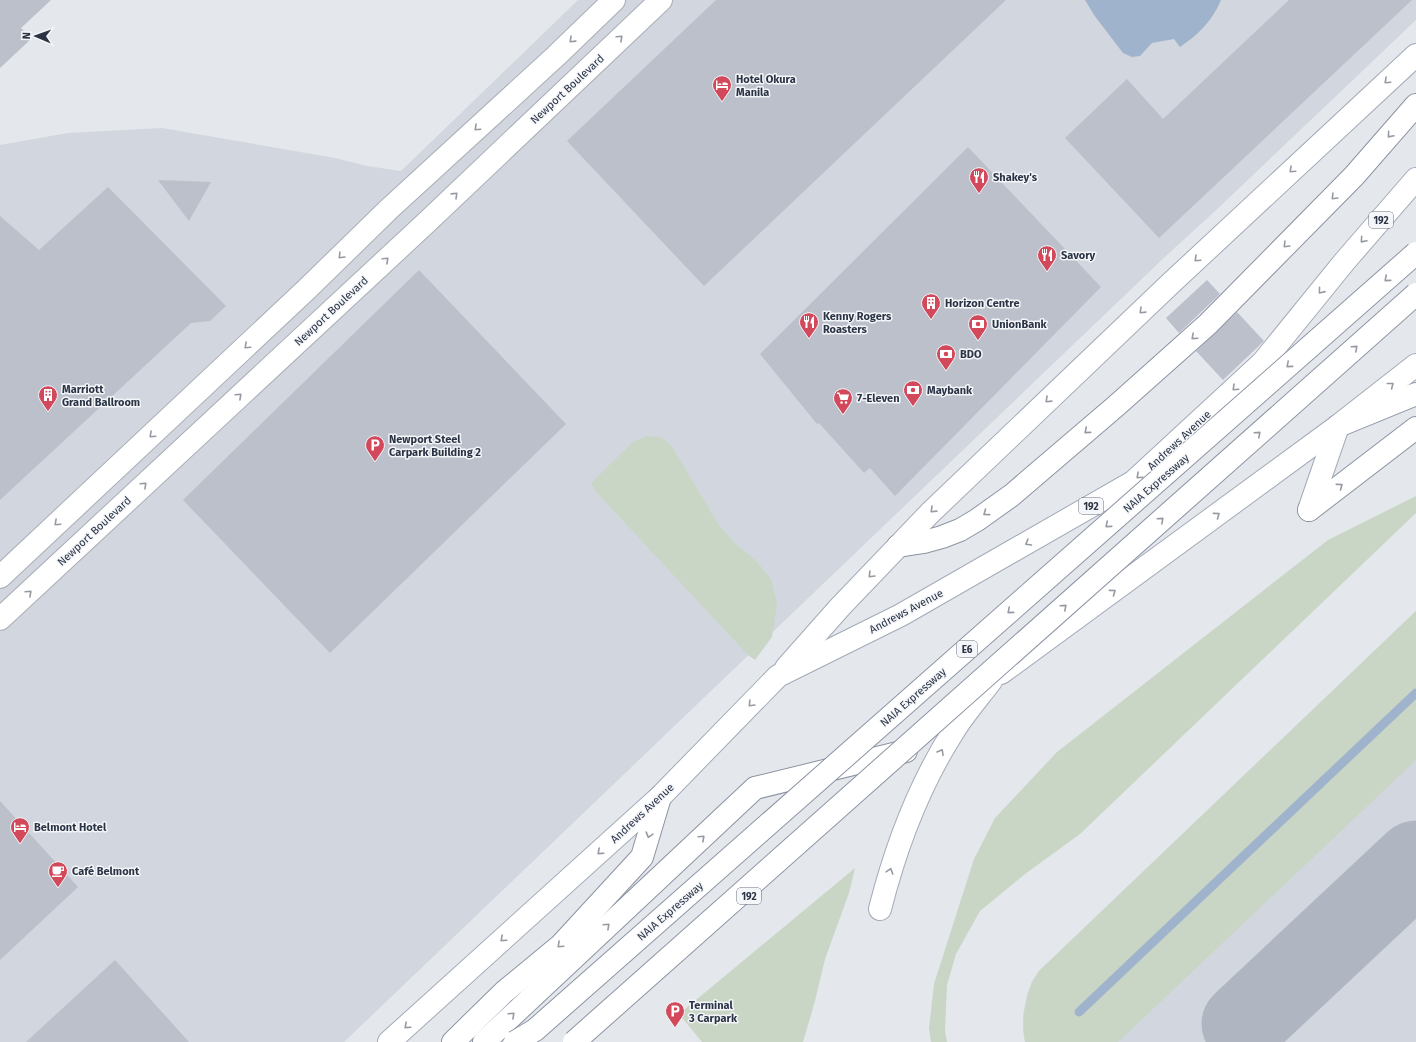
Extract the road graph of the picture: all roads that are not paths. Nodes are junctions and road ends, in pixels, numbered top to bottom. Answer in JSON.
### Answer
{"nodes":[{"id":1,"x":614,"y":0,"type":"edge"},
{"id":2,"x":661,"y":0,"type":"edge"},
{"id":3,"x":1416,"y":55,"type":"edge"},
{"id":4,"x":1416,"y":105,"type":"edge"},
{"id":5,"x":1416,"y":179,"type":"edge"},
{"id":6,"x":1416,"y":253,"type":"edge"},
{"id":7,"x":1416,"y":294,"type":"edge"},
{"id":8,"x":1416,"y":365,"type":"edge"},
{"id":9,"x":1416,"y":394,"type":"edge"},
{"id":10,"x":1338,"y":426,"type":"junction"},
{"id":11,"x":1416,"y":428,"type":"edge"},
{"id":12,"x":898,"y":546,"type":"junction"},
{"id":13,"x":0,"y":577,"type":"edge"},
{"id":14,"x":0,"y":619,"type":"edge"},
{"id":15,"x":778,"y":676,"type":"junction"},
{"id":16,"x":991,"y":681,"type":"junction"},
{"id":17,"x":912,"y":750,"type":"junction"},
{"id":18,"x":660,"y":797,"type":"junction"},
{"id":19,"x":880,"y":909,"type":"dead end"},
{"id":20,"x":389,"y":1042,"type":"edge"},
{"id":21,"x":453,"y":1042,"type":"edge"},
{"id":22,"x":484,"y":1042,"type":"edge"},
{"id":23,"x":515,"y":1042,"type":"edge"},
{"id":24,"x":574,"y":1042,"type":"edge"},
{"id":25,"x":586,"y":1042,"type":"edge"}],
"edges":[{"from":1,"to":13,"type":"main road","one_way":true},
{"from":14,"to":2,"type":"main road","name":"Newport Boulevard","one_way":true},
{"from":3,"to":12,"type":"main road","one_way":true},
{"from":4,"to":12,"type":"main road","one_way":true},
{"from":5,"to":15,"type":"main road","name":"Andrews Avenue","number":"192","one_way":true},
{"from":6,"to":23,"type":"main road","name":"NAIA Expressway","number":"E6","one_way":true,"bridge":true},
{"from":24,"to":7,"type":"main road","one_way":true,"bridge":true},
{"from":10,"to":8,"type":"main road","number":"192","one_way":true},
{"from":9,"to":10,"type":"main road"},
{"from":10,"to":11,"type":"main road","one_way":true},
{"from":16,"to":10,"type":"main road","number":"192","one_way":true},
{"from":12,"to":15,"type":"main road","one_way":true},
{"from":15,"to":18,"type":"main road","name":"Andrews Avenue","number":"192","one_way":true},
{"from":16,"to":17,"type":"main road","number":"192"},
{"from":19,"to":16,"type":"main road","one_way":true},
{"from":22,"to":17,"type":"main road","one_way":true},
{"from":17,"to":25,"type":"main road","number":"192"},
{"from":18,"to":20,"type":"main road","name":"Andrews Avenue","number":"192","one_way":true},
{"from":18,"to":21,"type":"main road","one_way":true}]}
